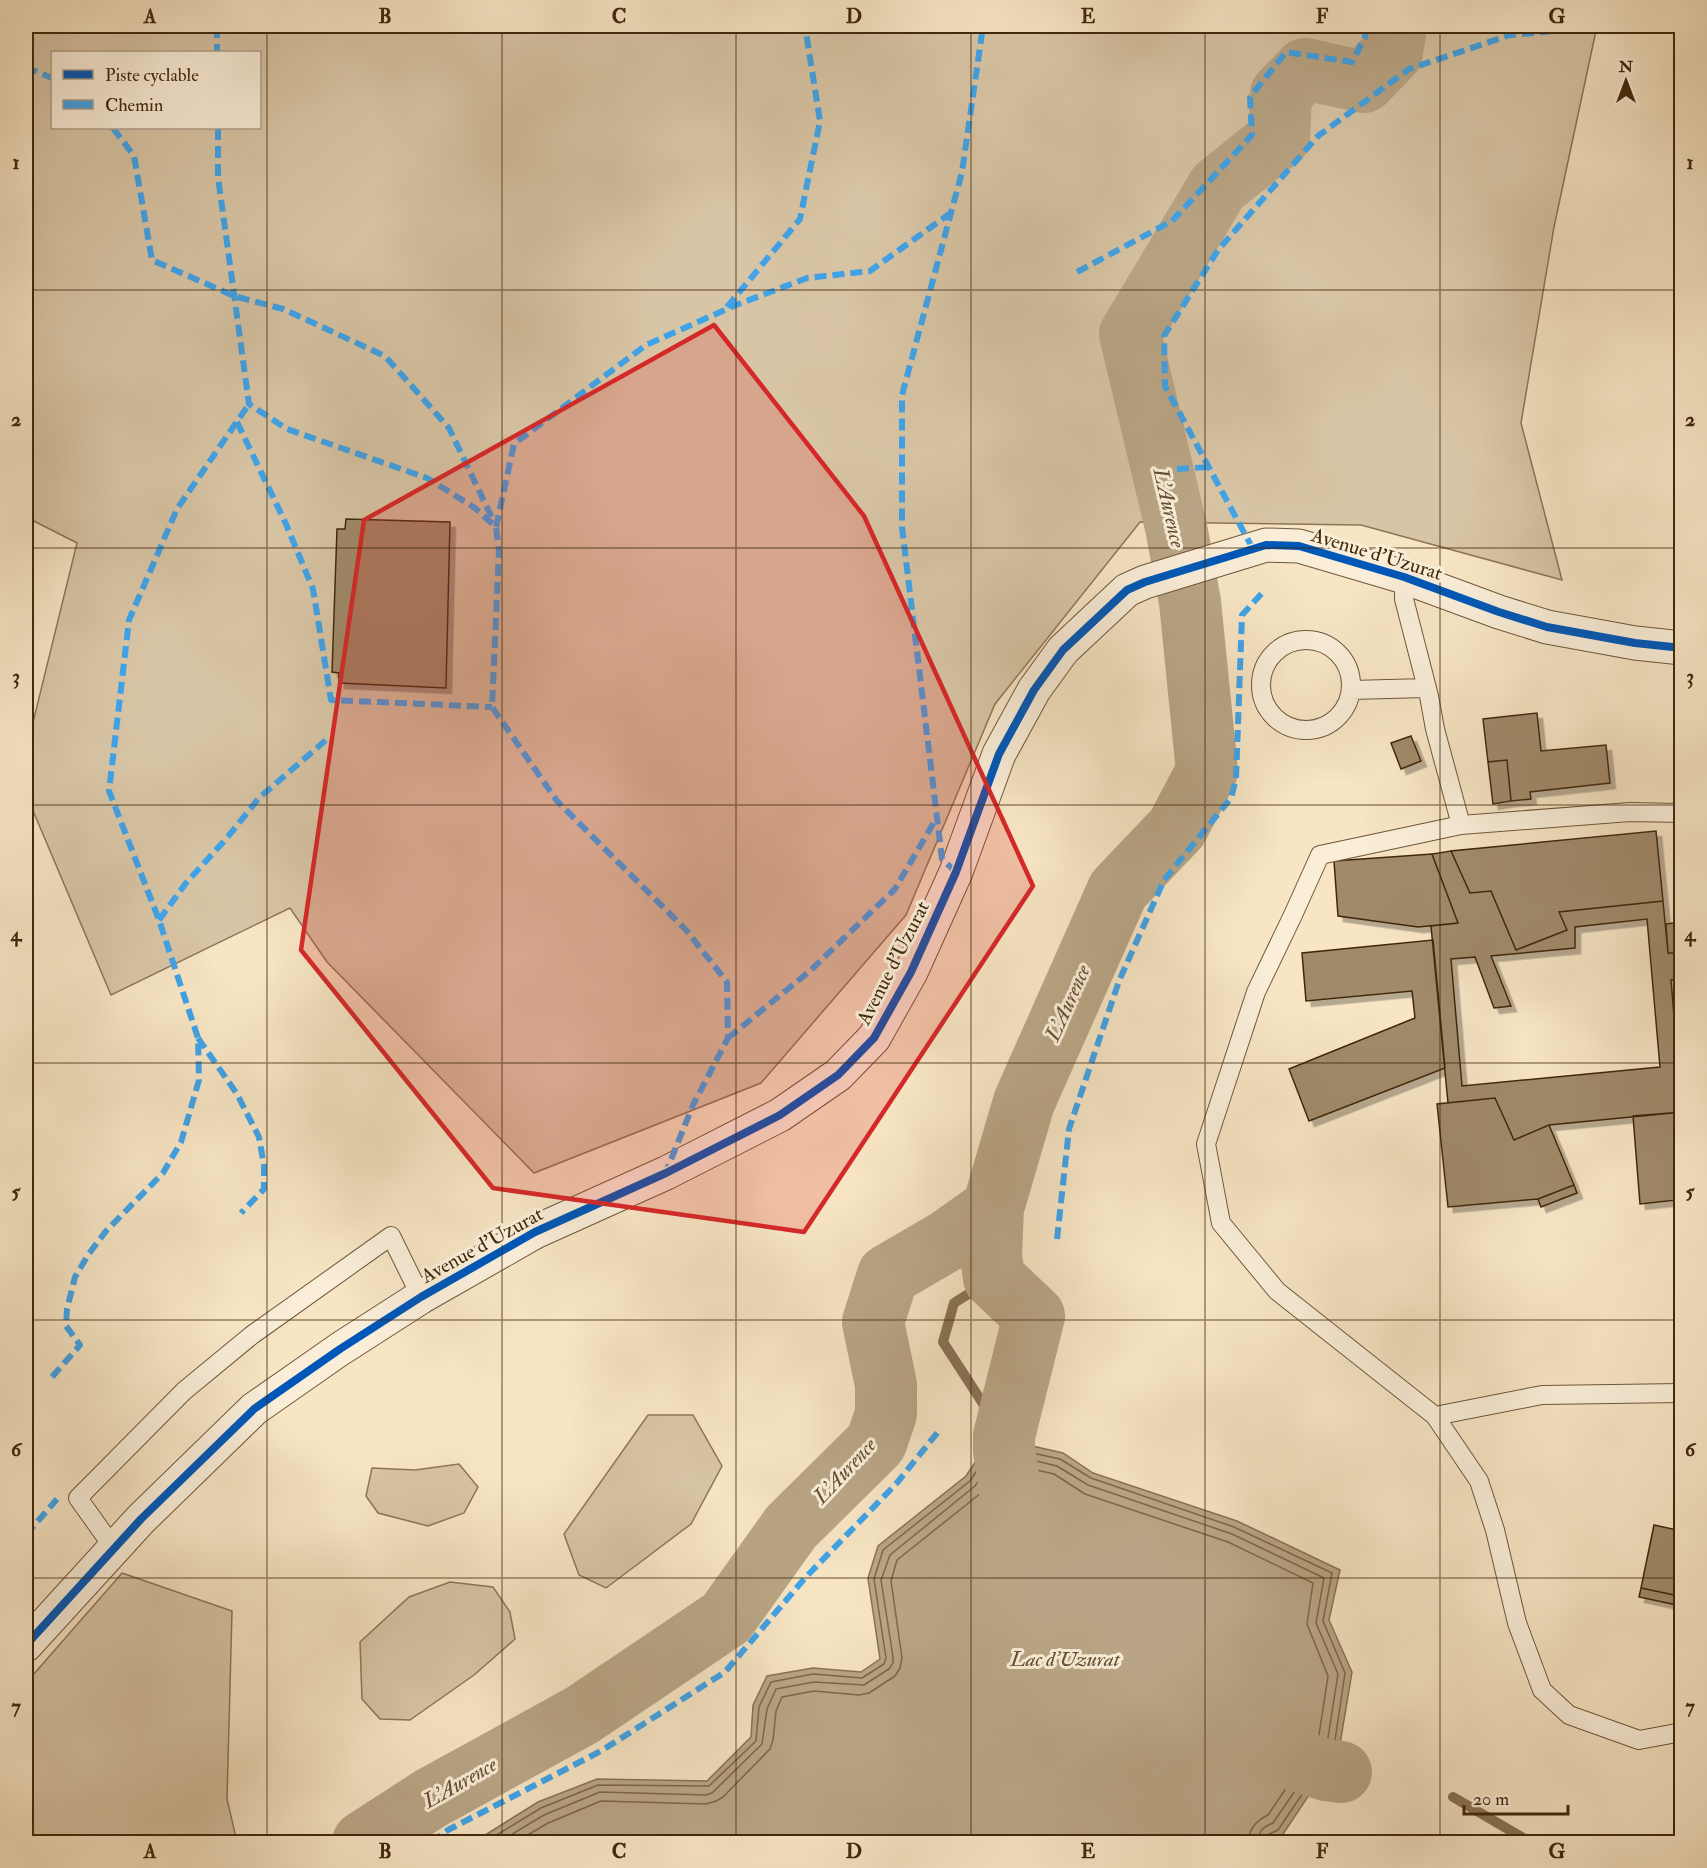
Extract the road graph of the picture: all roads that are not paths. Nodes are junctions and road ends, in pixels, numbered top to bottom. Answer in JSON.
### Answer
{"nodes":[{"id":1,"x":1404,"y":577,"type":"junction"},
{"id":2,"x":1682,"y":648,"type":"edge"},
{"id":3,"x":1426,"y":688,"type":"junction"},
{"id":4,"x":1351,"y":690,"type":"junction"},
{"id":5,"x":1682,"y":813,"type":"edge"},
{"id":6,"x":1461,"y":825,"type":"junction"},
{"id":7,"x":421,"y":1297,"type":"junction"},
{"id":8,"x":1682,"y":1393,"type":"edge"},
{"id":9,"x":1436,"y":1416,"type":"junction"},
{"id":10,"x":113,"y":1547,"type":"junction"},
{"id":11,"x":26,"y":1645,"type":"edge"},
{"id":12,"x":1682,"y":1732,"type":"edge"}],
"edges":[{"from":1,"to":2,"type":"street","name":"Avenue d'Uzurat"},
{"from":1,"to":3,"type":"lane"},
{"from":1,"to":7,"type":"street","name":"Avenue d'Uzurat"},
{"from":3,"to":4,"type":"lane"},
{"from":3,"to":6,"type":"lane"},
{"from":4,"to":4,"type":"lane"},
{"from":5,"to":6,"type":"lane"},
{"from":6,"to":9,"type":"lane"},
{"from":7,"to":10,"type":"street","name":"Avenue d'Uzurat"},
{"from":7,"to":10,"type":"lane"},
{"from":8,"to":9,"type":"lane"},
{"from":9,"to":12,"type":"lane"},
{"from":10,"to":11,"type":"street","name":"Avenue d'Uzurat"}]}
